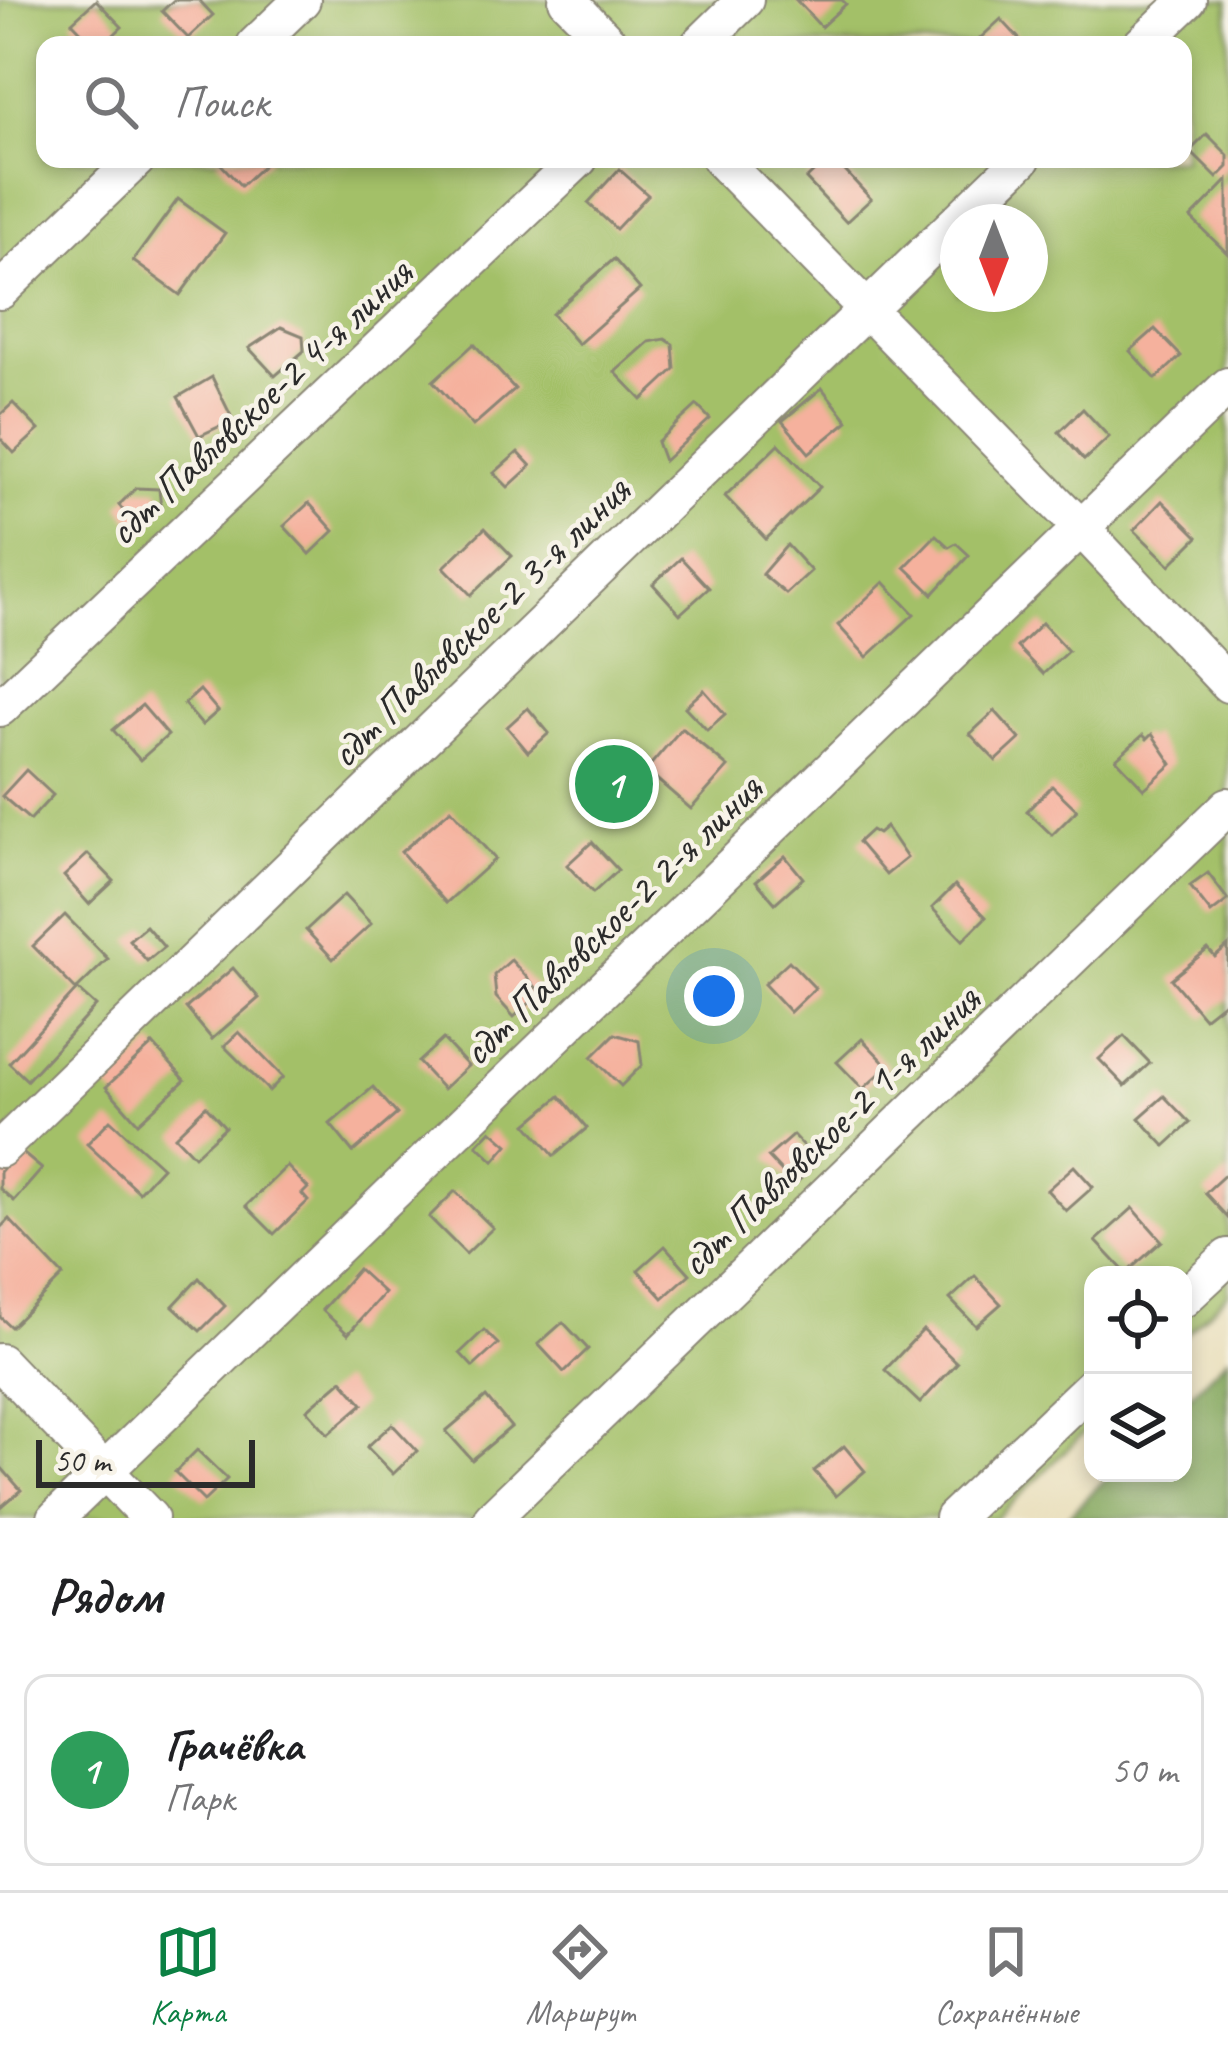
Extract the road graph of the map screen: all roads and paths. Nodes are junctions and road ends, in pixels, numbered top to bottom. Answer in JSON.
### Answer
{"nodes":[{"id":1,"x":302,"y":0,"type":"edge"},
{"id":2,"x":567,"y":0,"type":"edge"},
{"id":3,"x":746,"y":0,"type":"edge"},
{"id":4,"x":1188,"y":0,"type":"edge"},
{"id":5,"x":264,"y":36,"type":"edge"},
{"id":6,"x":601,"y":36,"type":"edge"},
{"id":7,"x":708,"y":36,"type":"edge"},
{"id":8,"x":1150,"y":36,"type":"edge"},
{"id":9,"x":128,"y":168,"type":"edge"},
{"id":10,"x":570,"y":168,"type":"edge"},
{"id":11,"x":730,"y":168,"type":"edge"},
{"id":12,"x":1013,"y":168,"type":"edge"},
{"id":13,"x":0,"y":291,"type":"edge"},
{"id":14,"x":865,"y":310,"type":"junction"},
{"id":15,"x":1228,"y":386,"type":"edge"},
{"id":16,"x":1082,"y":528,"type":"junction"},
{"id":17,"x":1228,"y":684,"type":"edge"},
{"id":18,"x":0,"y":708,"type":"edge"},
{"id":19,"x":1228,"y":806,"type":"edge"},
{"id":20,"x":0,"y":1150,"type":"edge"},
{"id":21,"x":1228,"y":1257,"type":"edge"},
{"id":22,"x":1192,"y":1291,"type":"edge"},
{"id":23,"x":0,"y":1362,"type":"edge"},
{"id":24,"x":1084,"y":1394,"type":"edge"},
{"id":25,"x":104,"y":1471,"type":"junction"},
{"id":26,"x":56,"y":1518,"type":"edge"},
{"id":27,"x":150,"y":1518,"type":"edge"},
{"id":28,"x":492,"y":1518,"type":"edge"},
{"id":29,"x":953,"y":1518,"type":"edge"}],
"edges":[{"from":1,"to":5,"type":"lane"},
{"from":2,"to":6,"type":"lane"},
{"from":3,"to":7,"type":"lane"},
{"from":4,"to":8,"type":"lane"},
{"from":9,"to":13,"type":"lane"},
{"from":10,"to":18,"type":"lane","name":"сдт Павловское-2 4-я линия"},
{"from":11,"to":14,"type":"lane"},
{"from":12,"to":14,"type":"lane","name":"сдт Павловское-2 3-я линия"},
{"from":14,"to":16,"type":"lane"},
{"from":14,"to":20,"type":"lane","name":"сдт Павловское-2 3-я линия"},
{"from":15,"to":16,"type":"lane","name":"сдт Павловское-2 2-я линия"},
{"from":16,"to":17,"type":"lane"},
{"from":16,"to":25,"type":"lane","name":"сдт Павловское-2 2-я линия"},
{"from":19,"to":28,"type":"lane","name":"сдт Павловское-2 1-я линия"},
{"from":21,"to":22,"type":"lane"},
{"from":23,"to":25,"type":"lane"},
{"from":24,"to":29,"type":"lane"},
{"from":25,"to":26,"type":"lane","name":"сдт Павловское-2 2-я линия"},
{"from":25,"to":27,"type":"lane"}]}
